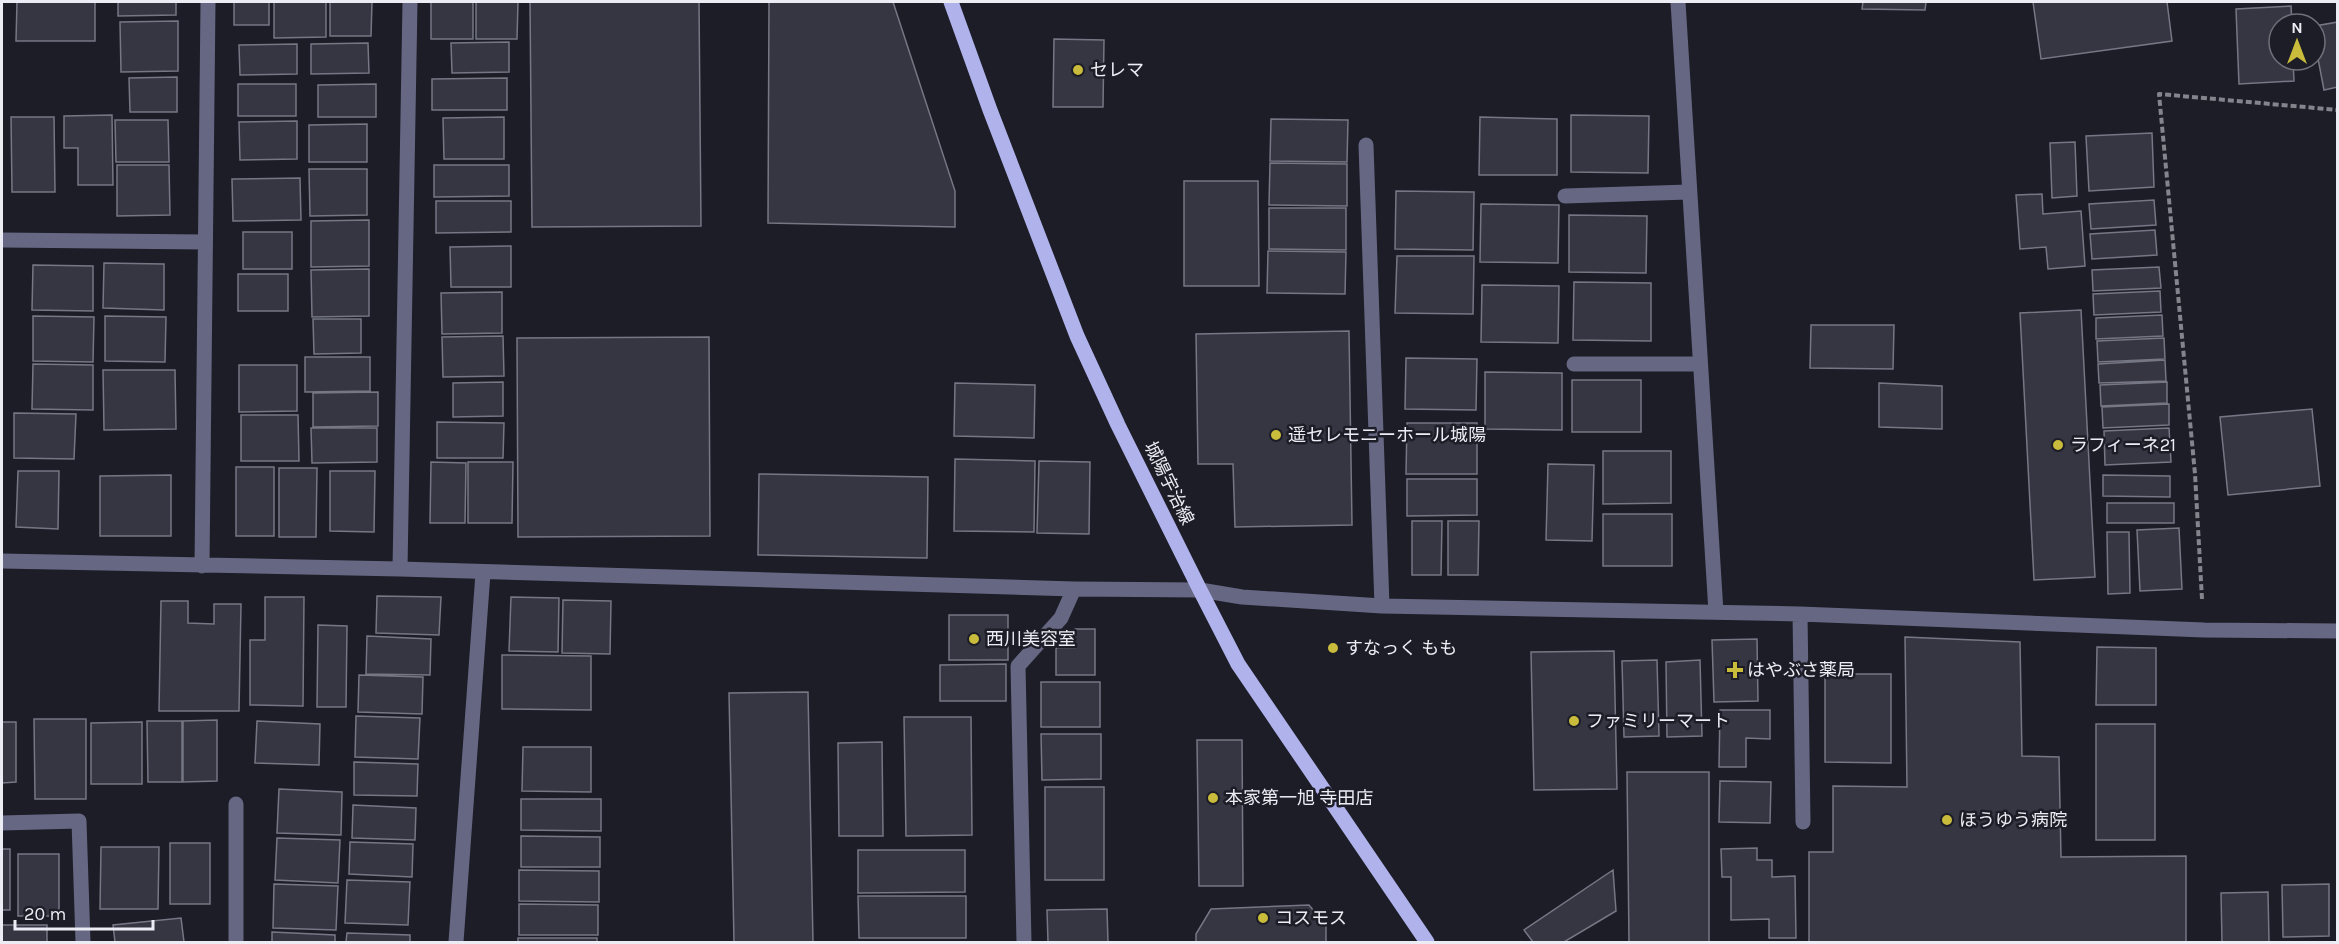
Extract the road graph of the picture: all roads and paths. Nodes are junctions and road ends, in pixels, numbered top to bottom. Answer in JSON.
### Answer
{"nodes":[{"id":1,"x":208,"y":2,"type":"edge"},
{"id":2,"x":410,"y":2,"type":"edge"},
{"id":3,"x":951,"y":2,"type":"edge"},
{"id":4,"x":1678,"y":2,"type":"edge"},
{"id":5,"x":2337,"y":111,"type":"edge"},
{"id":6,"x":1366,"y":145,"type":"dead end"},
{"id":7,"x":1688,"y":192,"type":"junction"},
{"id":8,"x":1565,"y":196,"type":"dead end"},
{"id":9,"x":2,"y":240,"type":"edge"},
{"id":10,"x":206,"y":242,"type":"junction"},
{"id":11,"x":1700,"y":363,"type":"junction"},
{"id":12,"x":1574,"y":364,"type":"dead end"},
{"id":13,"x":2,"y":561,"type":"edge"},
{"id":14,"x":202,"y":566,"type":"junction"},
{"id":15,"x":400,"y":569,"type":"junction"},
{"id":16,"x":483,"y":573,"type":"junction"},
{"id":17,"x":1074,"y":589,"type":"junction"},
{"id":18,"x":1200,"y":590,"type":"junction"},
{"id":19,"x":1382,"y":606,"type":"junction"},
{"id":20,"x":1716,"y":612,"type":"junction"},
{"id":21,"x":1800,"y":614,"type":"junction"},
{"id":22,"x":2204,"y":630,"type":"junction"},
{"id":23,"x":2337,"y":631,"type":"edge"},
{"id":24,"x":236,"y":804,"type":"dead end"},
{"id":25,"x":1803,"y":822,"type":"dead end"},
{"id":26,"x":2,"y":823,"type":"edge"},
{"id":27,"x":83,"y":942,"type":"edge"},
{"id":28,"x":236,"y":942,"type":"edge"},
{"id":29,"x":456,"y":942,"type":"edge"},
{"id":30,"x":1024,"y":942,"type":"edge"},
{"id":31,"x":1427,"y":942,"type":"edge"}],
"edges":[{"from":1,"to":10,"type":"street"},
{"from":2,"to":15,"type":"street"},
{"from":3,"to":18,"type":"main road","name":"城陽宇治線"},
{"from":4,"to":7,"type":"street"},
{"from":5,"to":22,"type":"path"},
{"from":6,"to":19,"type":"street"},
{"from":7,"to":8,"type":"street"},
{"from":7,"to":11,"type":"street"},
{"from":9,"to":10,"type":"street"},
{"from":10,"to":14,"type":"street"},
{"from":11,"to":12,"type":"street"},
{"from":11,"to":20,"type":"street"},
{"from":13,"to":14,"type":"street"},
{"from":14,"to":15,"type":"street"},
{"from":15,"to":16,"type":"street"},
{"from":16,"to":17,"type":"street"},
{"from":16,"to":29,"type":"street"},
{"from":17,"to":18,"type":"street"},
{"from":17,"to":30,"type":"street"},
{"from":18,"to":19,"type":"street"},
{"from":18,"to":31,"type":"main road","name":"城陽宇治線"},
{"from":19,"to":20,"type":"street"},
{"from":20,"to":21,"type":"street"},
{"from":21,"to":22,"type":"street"},
{"from":21,"to":25,"type":"street"},
{"from":22,"to":23,"type":"street"},
{"from":24,"to":28,"type":"street"},
{"from":26,"to":27,"type":"street"}]}
